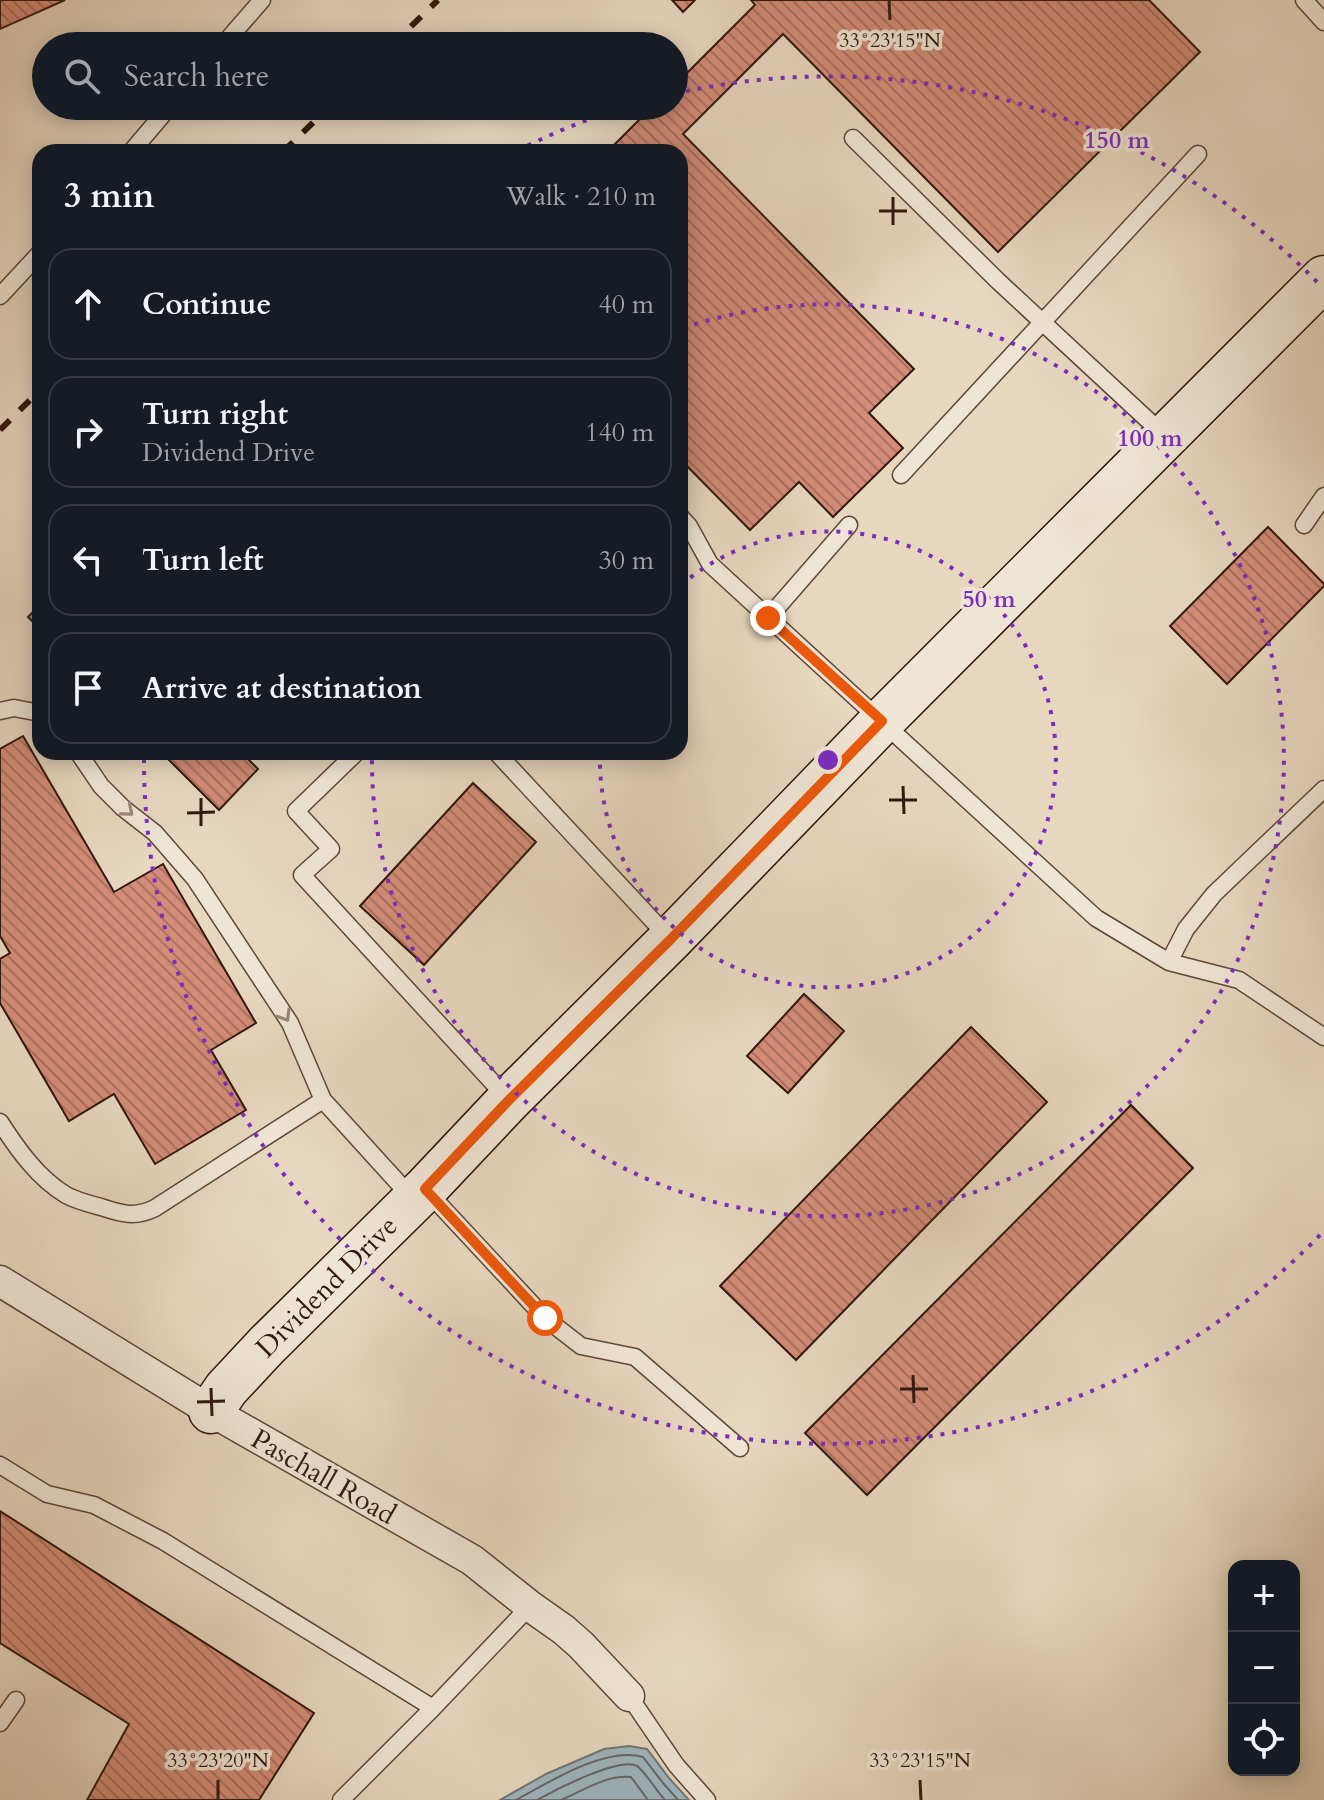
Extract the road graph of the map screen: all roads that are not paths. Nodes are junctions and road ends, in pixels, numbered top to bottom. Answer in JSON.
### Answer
{"nodes":[{"id":1,"x":262,"y":0,"type":"edge"},
{"id":2,"x":1304,"y":0,"type":"edge"},
{"id":3,"x":1324,"y":22,"type":"edge"},
{"id":4,"x":234,"y":32,"type":"edge"},
{"id":5,"x":158,"y":120,"type":"edge"},
{"id":6,"x":853,"y":138,"type":"dead end"},
{"id":7,"x":138,"y":144,"type":"edge"},
{"id":8,"x":1198,"y":154,"type":"dead end"},
{"id":9,"x":32,"y":262,"type":"edge"},
{"id":10,"x":1324,"y":278,"type":"edge"},
{"id":11,"x":0,"y":296,"type":"edge"},
{"id":12,"x":1042,"y":323,"type":"junction"},
{"id":13,"x":1165,"y":436,"type":"junction"},
{"id":14,"x":901,"y":475,"type":"dead end"},
{"id":15,"x":1324,"y":496,"type":"edge"},
{"id":16,"x":688,"y":525,"type":"edge"},
{"id":17,"x":849,"y":525,"type":"dead end"},
{"id":18,"x":1304,"y":525,"type":"dead end"},
{"id":19,"x":768,"y":618,"type":"junction"},
{"id":20,"x":0,"y":711,"type":"edge"},
{"id":21,"x":32,"y":711,"type":"edge"},
{"id":22,"x":882,"y":721,"type":"junction"},
{"id":23,"x":83,"y":760,"type":"edge"},
{"id":24,"x":349,"y":760,"type":"edge"},
{"id":25,"x":503,"y":760,"type":"edge"},
{"id":26,"x":1324,"y":789,"type":"edge"},
{"id":27,"x":671,"y":939,"type":"junction"},
{"id":28,"x":1169,"y":962,"type":"junction"},
{"id":29,"x":1324,"y":1037,"type":"edge"},
{"id":30,"x":323,"y":1100,"type":"junction"},
{"id":31,"x":509,"y":1100,"type":"junction"},
{"id":32,"x":0,"y":1122,"type":"edge"},
{"id":33,"x":419,"y":1194,"type":"junction"},
{"id":34,"x":0,"y":1281,"type":"edge"},
{"id":35,"x":211,"y":1411,"type":"junction"},
{"id":36,"x":740,"y":1448,"type":"dead end"},
{"id":37,"x":0,"y":1465,"type":"edge"},
{"id":38,"x":530,"y":1606,"type":"junction"},
{"id":39,"x":629,"y":1696,"type":"joint"},
{"id":40,"x":16,"y":1700,"type":"dead end"},
{"id":41,"x":433,"y":1708,"type":"junction"},
{"id":42,"x":0,"y":1723,"type":"edge"},
{"id":43,"x":341,"y":1800,"type":"edge"},
{"id":44,"x":707,"y":1800,"type":"edge"}],
"edges":[{"from":1,"to":4,"type":"lane"},
{"from":2,"to":3,"type":"lane"},
{"from":5,"to":7,"type":"lane"},
{"from":6,"to":12,"type":"lane"},
{"from":8,"to":12,"type":"lane"},
{"from":9,"to":11,"type":"lane"},
{"from":10,"to":13,"type":"street","name":"Dividend Drive"},
{"from":12,"to":13,"type":"lane"},
{"from":12,"to":14,"type":"lane"},
{"from":13,"to":22,"type":"street","name":"Dividend Drive"},
{"from":15,"to":18,"type":"lane"},
{"from":16,"to":19,"type":"lane"},
{"from":17,"to":19,"type":"lane"},
{"from":19,"to":22,"type":"lane"},
{"from":20,"to":21,"type":"lane"},
{"from":22,"to":27,"type":"street","name":"Dividend Drive"},
{"from":22,"to":28,"type":"lane"},
{"from":23,"to":30,"type":"lane","one_way":true},
{"from":24,"to":31,"type":"lane"},
{"from":25,"to":27,"type":"lane"},
{"from":26,"to":28,"type":"lane"},
{"from":27,"to":31,"type":"street","name":"Dividend Drive"},
{"from":28,"to":29,"type":"lane"},
{"from":30,"to":32,"type":"lane"},
{"from":30,"to":33,"type":"lane"},
{"from":31,"to":33,"type":"street","name":"Dividend Drive"},
{"from":33,"to":35,"type":"street","name":"Dividend Drive"},
{"from":33,"to":36,"type":"lane"},
{"from":34,"to":35,"type":"street","name":"Paschall Road"},
{"from":35,"to":38,"type":"street","name":"Paschall Road"},
{"from":37,"to":41,"type":"lane"},
{"from":38,"to":39,"type":"street","name":"Paschall Road"},
{"from":38,"to":41,"type":"lane"},
{"from":39,"to":44,"type":"lane"},
{"from":40,"to":42,"type":"lane"},
{"from":41,"to":43,"type":"lane"}]}
